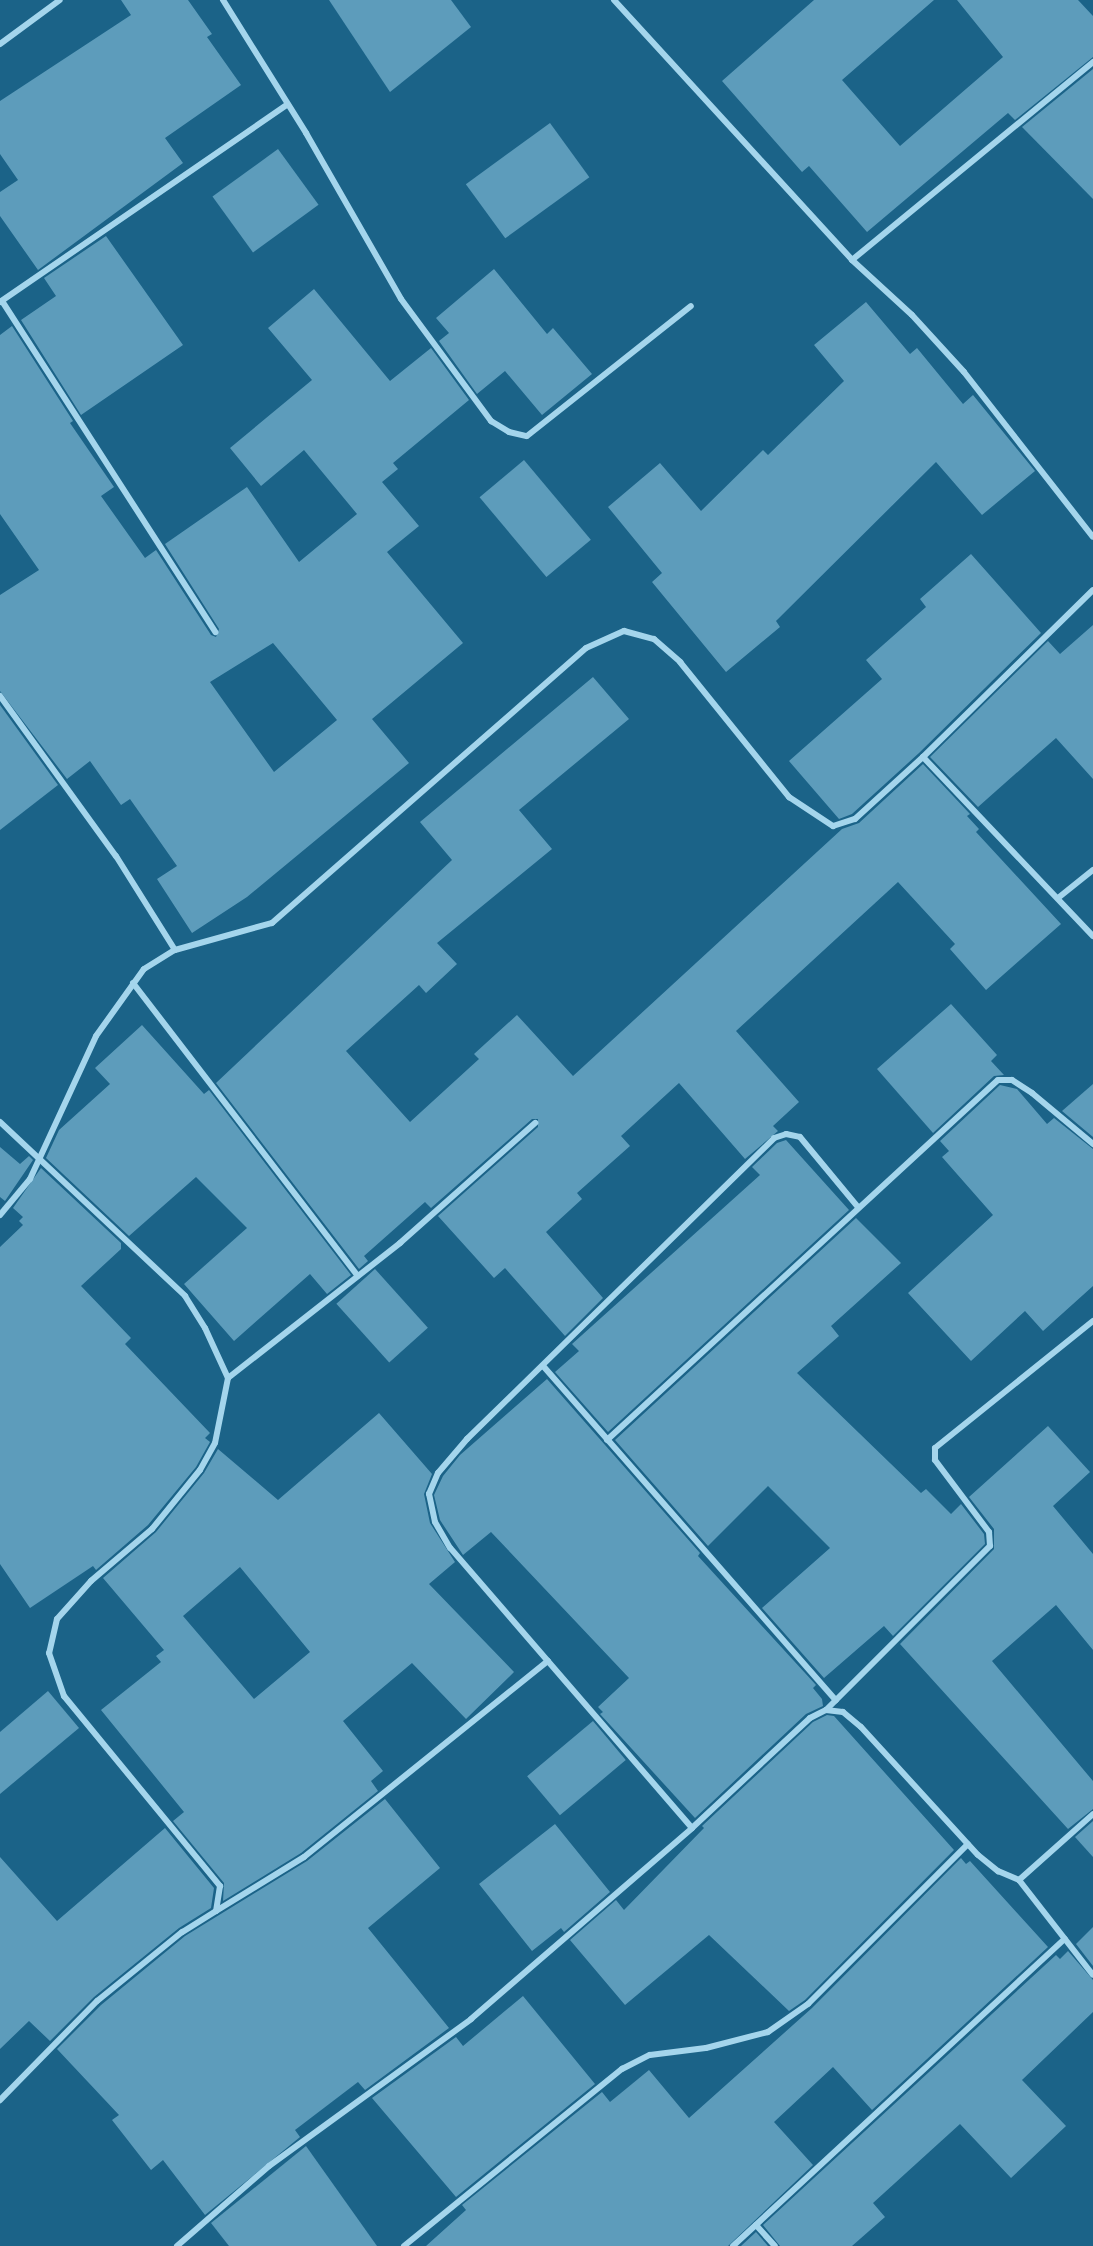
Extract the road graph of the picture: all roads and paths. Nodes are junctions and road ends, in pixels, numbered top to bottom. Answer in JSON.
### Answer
{"nodes":[{"id":1,"x":60,"y":0,"type":"edge"},
{"id":2,"x":223,"y":0,"type":"edge"},
{"id":3,"x":614,"y":0,"type":"edge"},
{"id":4,"x":0,"y":44,"type":"edge"},
{"id":5,"x":1093,"y":62,"type":"edge"},
{"id":6,"x":288,"y":104,"type":"junction"},
{"id":7,"x":852,"y":260,"type":"junction"},
{"id":8,"x":1,"y":302,"type":"edge"},
{"id":9,"x":691,"y":306,"type":"dead end"},
{"id":10,"x":1093,"y":537,"type":"edge"},
{"id":11,"x":1093,"y":590,"type":"edge"},
{"id":12,"x":215,"y":632,"type":"dead end"},
{"id":13,"x":0,"y":696,"type":"edge"},
{"id":14,"x":923,"y":757,"type":"junction"},
{"id":15,"x":1093,"y":870,"type":"edge"},
{"id":16,"x":1058,"y":898,"type":"junction"},
{"id":17,"x":1093,"y":936,"type":"edge"},
{"id":18,"x":175,"y":950,"type":"junction"},
{"id":19,"x":133,"y":983,"type":"junction"},
{"id":20,"x":0,"y":1122,"type":"edge"},
{"id":21,"x":535,"y":1124,"type":"dead end"},
{"id":22,"x":1093,"y":1144,"type":"edge"},
{"id":23,"x":39,"y":1158,"type":"junction"},
{"id":24,"x":858,"y":1207,"type":"junction"},
{"id":25,"x":0,"y":1215,"type":"edge"},
{"id":26,"x":358,"y":1276,"type":"junction"},
{"id":27,"x":1093,"y":1321,"type":"edge"},
{"id":28,"x":544,"y":1367,"type":"junction"},
{"id":29,"x":228,"y":1378,"type":"junction"},
{"id":30,"x":607,"y":1440,"type":"junction"},
{"id":31,"x":548,"y":1661,"type":"junction"},
{"id":32,"x":836,"y":1700,"type":"junction"},
{"id":33,"x":826,"y":1710,"type":"junction"},
{"id":34,"x":1093,"y":1814,"type":"edge"},
{"id":35,"x":692,"y":1828,"type":"junction"},
{"id":36,"x":968,"y":1844,"type":"junction"},
{"id":37,"x":1019,"y":1880,"type":"junction"},
{"id":38,"x":216,"y":1911,"type":"junction"},
{"id":39,"x":1065,"y":1940,"type":"junction"},
{"id":40,"x":1093,"y":1975,"type":"edge"},
{"id":41,"x":0,"y":2100,"type":"edge"},
{"id":42,"x":756,"y":2225,"type":"junction"},
{"id":43,"x":177,"y":2246,"type":"edge"},
{"id":44,"x":404,"y":2246,"type":"edge"},
{"id":45,"x":733,"y":2246,"type":"edge"},
{"id":46,"x":775,"y":2246,"type":"edge"}],
"edges":[{"from":1,"to":4,"type":"street"},
{"from":2,"to":6,"type":"street"},
{"from":3,"to":7,"type":"street"},
{"from":5,"to":7,"type":"street"},
{"from":6,"to":8,"type":"street"},
{"from":6,"to":9,"type":"street"},
{"from":7,"to":10,"type":"street"},
{"from":8,"to":12,"type":"street"},
{"from":11,"to":14,"type":"street"},
{"from":13,"to":18,"type":"street"},
{"from":14,"to":16,"type":"street"},
{"from":14,"to":18,"type":"street"},
{"from":15,"to":16,"type":"street"},
{"from":16,"to":17,"type":"street"},
{"from":18,"to":19,"type":"street"},
{"from":19,"to":23,"type":"street"},
{"from":19,"to":26,"type":"street"},
{"from":20,"to":23,"type":"street"},
{"from":21,"to":26,"type":"street"},
{"from":22,"to":24,"type":"street"},
{"from":23,"to":25,"type":"street"},
{"from":23,"to":29,"type":"street"},
{"from":24,"to":28,"type":"street"},
{"from":24,"to":30,"type":"street"},
{"from":26,"to":29,"type":"street"},
{"from":27,"to":32,"type":"street"},
{"from":28,"to":30,"type":"street"},
{"from":28,"to":31,"type":"street"},
{"from":29,"to":38,"type":"street"},
{"from":30,"to":32,"type":"street"},
{"from":31,"to":35,"type":"street"},
{"from":31,"to":38,"type":"street"},
{"from":32,"to":33,"type":"street"},
{"from":33,"to":35,"type":"street"},
{"from":33,"to":36,"type":"street"},
{"from":34,"to":37,"type":"street"},
{"from":35,"to":43,"type":"street"},
{"from":36,"to":37,"type":"street"},
{"from":36,"to":44,"type":"street"},
{"from":37,"to":39,"type":"street"},
{"from":38,"to":41,"type":"street"},
{"from":39,"to":40,"type":"street"},
{"from":39,"to":42,"type":"street"},
{"from":42,"to":45,"type":"street"},
{"from":42,"to":46,"type":"street"}]}
